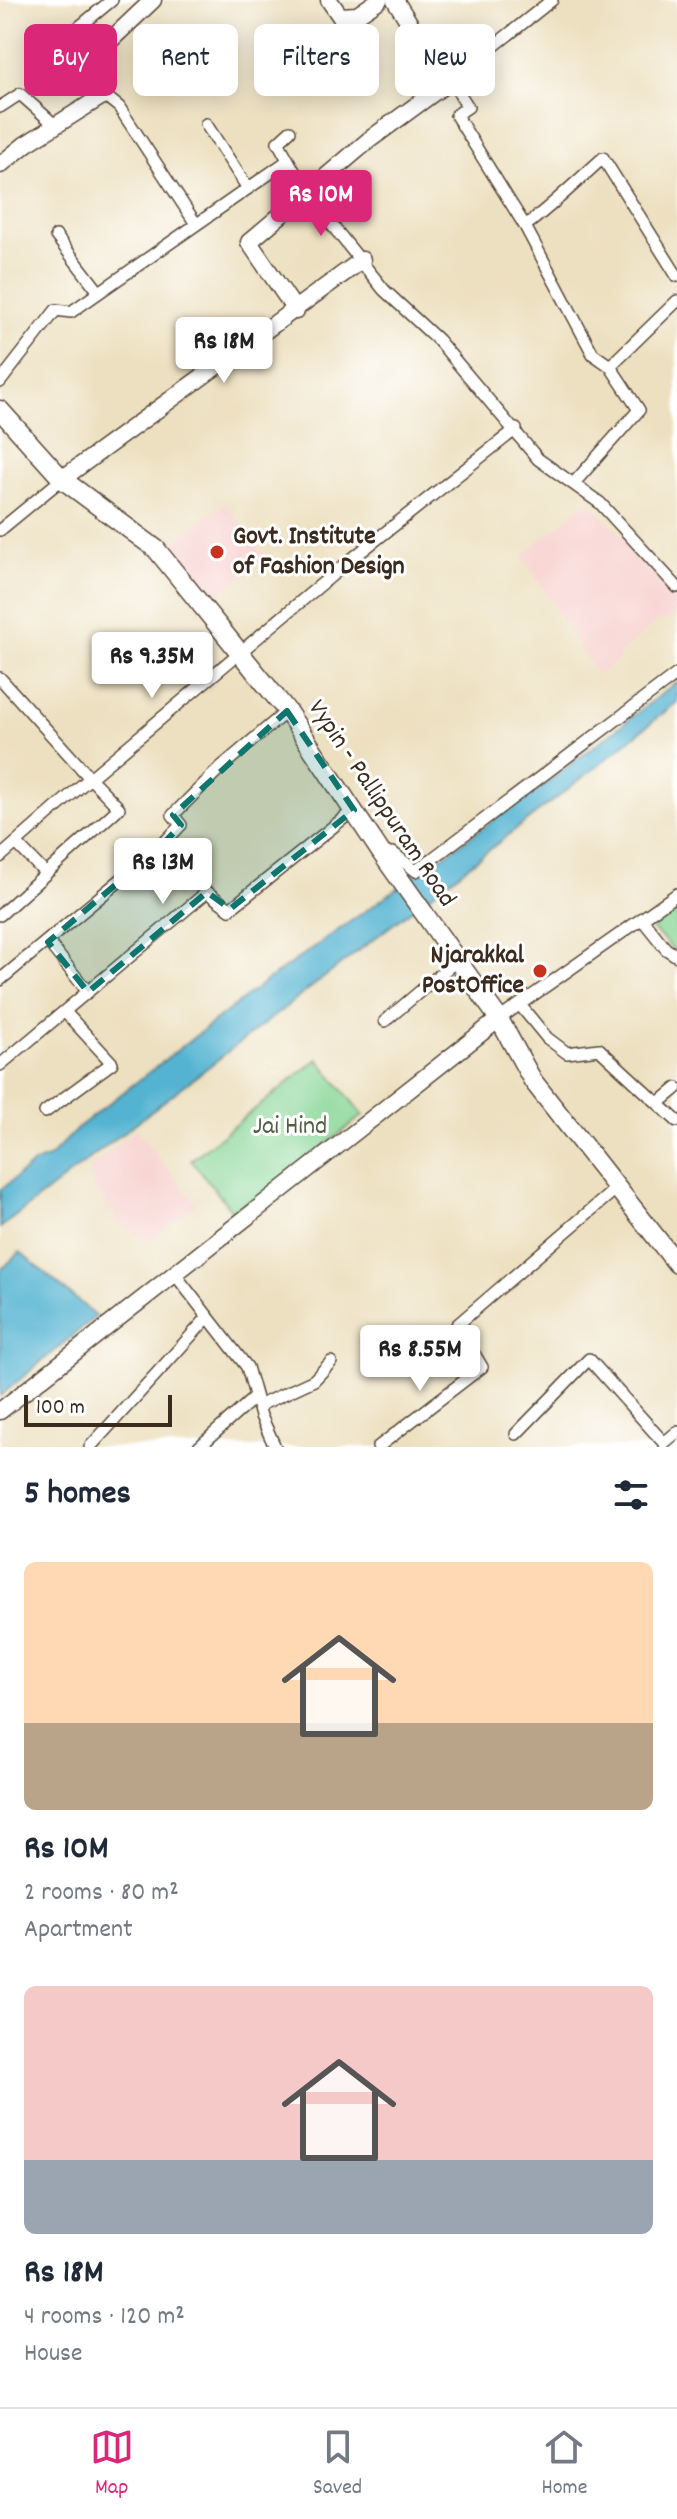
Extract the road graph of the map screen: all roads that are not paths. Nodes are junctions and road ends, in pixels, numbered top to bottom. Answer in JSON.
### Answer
{"nodes":[{"id":1,"x":112,"y":0,"type":"edge"},
{"id":2,"x":153,"y":0,"type":"edge"},
{"id":3,"x":329,"y":0,"type":"edge"},
{"id":4,"x":379,"y":0,"type":"edge"},
{"id":5,"x":395,"y":0,"type":"edge"},
{"id":6,"x":552,"y":0,"type":"edge"},
{"id":7,"x":83,"y":24,"type":"edge"},
{"id":8,"x":410,"y":24,"type":"edge"},
{"id":9,"x":117,"y":34,"type":"edge"},
{"id":10,"x":495,"y":45,"type":"edge"},
{"id":11,"x":102,"y":96,"type":"edge"},
{"id":12,"x":105,"y":96,"type":"edge"},
{"id":13,"x":429,"y":96,"type":"edge"},
{"id":14,"x":461,"y":96,"type":"edge"},
{"id":15,"x":0,"y":107,"type":"edge"},
{"id":16,"x":206,"y":124,"type":"dead end"},
{"id":17,"x":55,"y":125,"type":"junction"},
{"id":18,"x":290,"y":131,"type":"dead end"},
{"id":19,"x":286,"y":162,"type":"junction"},
{"id":20,"x":0,"y":165,"type":"edge"},
{"id":21,"x":247,"y":187,"type":"junction"},
{"id":22,"x":307,"y":194,"type":"junction"},
{"id":23,"x":196,"y":224,"type":"junction"},
{"id":24,"x":525,"y":226,"type":"junction"},
{"id":25,"x":56,"y":236,"type":"dead end"},
{"id":26,"x":362,"y":260,"type":"junction"},
{"id":27,"x":677,"y":276,"type":"edge"},
{"id":28,"x":99,"y":292,"type":"junction"},
{"id":29,"x":677,"y":301,"type":"edge"},
{"id":30,"x":296,"y":311,"type":"junction"},
{"id":31,"x":610,"y":366,"type":"junction"},
{"id":32,"x":0,"y":382,"type":"edge"},
{"id":33,"x":0,"y":411,"type":"edge"},
{"id":34,"x":516,"y":429,"type":"junction"},
{"id":35,"x":62,"y":479,"type":"junction"},
{"id":36,"x":574,"y":483,"type":"junction"},
{"id":37,"x":0,"y":530,"type":"edge"},
{"id":38,"x":677,"y":587,"type":"edge"},
{"id":39,"x":240,"y":652,"type":"junction"},
{"id":40,"x":677,"y":674,"type":"edge"},
{"id":41,"x":0,"y":678,"type":"edge"},
{"id":42,"x":287,"y":711,"type":"junction"},
{"id":43,"x":90,"y":778,"type":"junction"},
{"id":44,"x":354,"y":810,"type":"junction"},
{"id":45,"x":16,"y":843,"type":"junction"},
{"id":46,"x":382,"y":854,"type":"junction"},
{"id":47,"x":0,"y":857,"type":"edge"},
{"id":48,"x":45,"y":873,"type":"junction"},
{"id":49,"x":677,"y":894,"type":"edge"},
{"id":50,"x":0,"y":915,"type":"edge"},
{"id":51,"x":642,"y":919,"type":"junction"},
{"id":52,"x":48,"y":942,"type":"junction"},
{"id":53,"x":677,"y":956,"type":"edge"},
{"id":54,"x":450,"y":966,"type":"dead end"},
{"id":55,"x":0,"y":980,"type":"edge"},
{"id":56,"x":88,"y":992,"type":"junction"},
{"id":57,"x":520,"y":1005,"type":"junction"},
{"id":58,"x":65,"y":1012,"type":"junction"},
{"id":59,"x":499,"y":1019,"type":"junction"},
{"id":60,"x":385,"y":1021,"type":"dead end"},
{"id":61,"x":0,"y":1065,"type":"edge"},
{"id":62,"x":677,"y":1088,"type":"edge"},
{"id":63,"x":659,"y":1103,"type":"junction"},
{"id":64,"x":45,"y":1112,"type":"dead end"},
{"id":65,"x":677,"y":1121,"type":"edge"},
{"id":66,"x":618,"y":1187,"type":"junction"},
{"id":67,"x":677,"y":1264,"type":"edge"},
{"id":68,"x":174,"y":1273,"type":"junction"},
{"id":69,"x":208,"y":1317,"type":"junction"},
{"id":70,"x":331,"y":1362,"type":"dead end"},
{"id":71,"x":257,"y":1401,"type":"junction"},
{"id":72,"x":0,"y":1411,"type":"edge"},
{"id":73,"x":677,"y":1432,"type":"edge"},
{"id":74,"x":516,"y":1434,"type":"dead end"},
{"id":75,"x":663,"y":1446,"type":"edge"},
{"id":76,"x":90,"y":1447,"type":"edge"},
{"id":77,"x":199,"y":1447,"type":"edge"},
{"id":78,"x":275,"y":1447,"type":"edge"},
{"id":79,"x":378,"y":1447,"type":"edge"}],
"edges":[{"from":1,"to":7,"type":"street"},
{"from":2,"to":9,"type":"street"},
{"from":3,"to":4,"type":"street"},
{"from":5,"to":8,"type":"street"},
{"from":6,"to":10,"type":"street"},
{"from":11,"to":17,"type":"street"},
{"from":12,"to":23,"type":"street"},
{"from":13,"to":22,"type":"street"},
{"from":14,"to":24,"type":"street"},
{"from":15,"to":17,"type":"street"},
{"from":16,"to":21,"type":"street"},
{"from":17,"to":20,"type":"street"},
{"from":18,"to":19,"type":"street"},
{"from":19,"to":21,"type":"street"},
{"from":19,"to":22,"type":"street"},
{"from":21,"to":23,"type":"street"},
{"from":22,"to":26,"type":"street"},
{"from":22,"to":30,"type":"street"},
{"from":23,"to":28,"type":"street"},
{"from":24,"to":27,"type":"street"},
{"from":24,"to":31,"type":"street"},
{"from":25,"to":28,"type":"street"},
{"from":26,"to":30,"type":"street"},
{"from":26,"to":34,"type":"street"},
{"from":28,"to":32,"type":"street"},
{"from":29,"to":31,"type":"street"},
{"from":30,"to":35,"type":"street"},
{"from":31,"to":36,"type":"street"},
{"from":33,"to":35,"type":"main road","name":"Vypin - Pallippuram Road"},
{"from":34,"to":36,"type":"street"},
{"from":34,"to":39,"type":"street"},
{"from":35,"to":37,"type":"street"},
{"from":35,"to":39,"type":"main road","name":"Vypin - Pallippuram Road"},
{"from":36,"to":38,"type":"street"},
{"from":39,"to":42,"type":"main road","name":"Vypin - Pallippuram Road"},
{"from":39,"to":43,"type":"street"},
{"from":40,"to":46,"type":"street"},
{"from":41,"to":43,"type":"street"},
{"from":42,"to":44,"type":"main road","name":"Vypin - Pallippuram Road"},
{"from":42,"to":52,"type":"street"},
{"from":43,"to":45,"type":"street"},
{"from":43,"to":48,"type":"street"},
{"from":44,"to":46,"type":"main road","name":"Vypin - Pallippuram Road"},
{"from":44,"to":56,"type":"street"},
{"from":45,"to":47,"type":"street"},
{"from":45,"to":48,"type":"street"},
{"from":46,"to":59,"type":"main road","name":"Vypin - Pallippuram Road"},
{"from":48,"to":50,"type":"street"},
{"from":49,"to":51,"type":"street"},
{"from":51,"to":53,"type":"street"},
{"from":51,"to":57,"type":"street"},
{"from":52,"to":55,"type":"street"},
{"from":52,"to":56,"type":"street"},
{"from":54,"to":60,"type":"street"},
{"from":56,"to":58,"type":"street"},
{"from":57,"to":59,"type":"street"},
{"from":57,"to":63,"type":"street"},
{"from":58,"to":61,"type":"street"},
{"from":58,"to":64,"type":"street"},
{"from":59,"to":66,"type":"main road","name":"Vypin - Pallippuram Road"},
{"from":59,"to":68,"type":"street"},
{"from":62,"to":63,"type":"street"},
{"from":63,"to":65,"type":"street"},
{"from":66,"to":67,"type":"main road","name":"Vypin - Pallippuram Road"},
{"from":66,"to":79,"type":"street"},
{"from":68,"to":69,"type":"street"},
{"from":68,"to":72,"type":"street"},
{"from":69,"to":71,"type":"street"},
{"from":69,"to":76,"type":"street"},
{"from":70,"to":71,"type":"street"},
{"from":71,"to":77,"type":"street"},
{"from":71,"to":78,"type":"street"},
{"from":73,"to":75,"type":"street"},
{"from":74,"to":75,"type":"street"}]}
